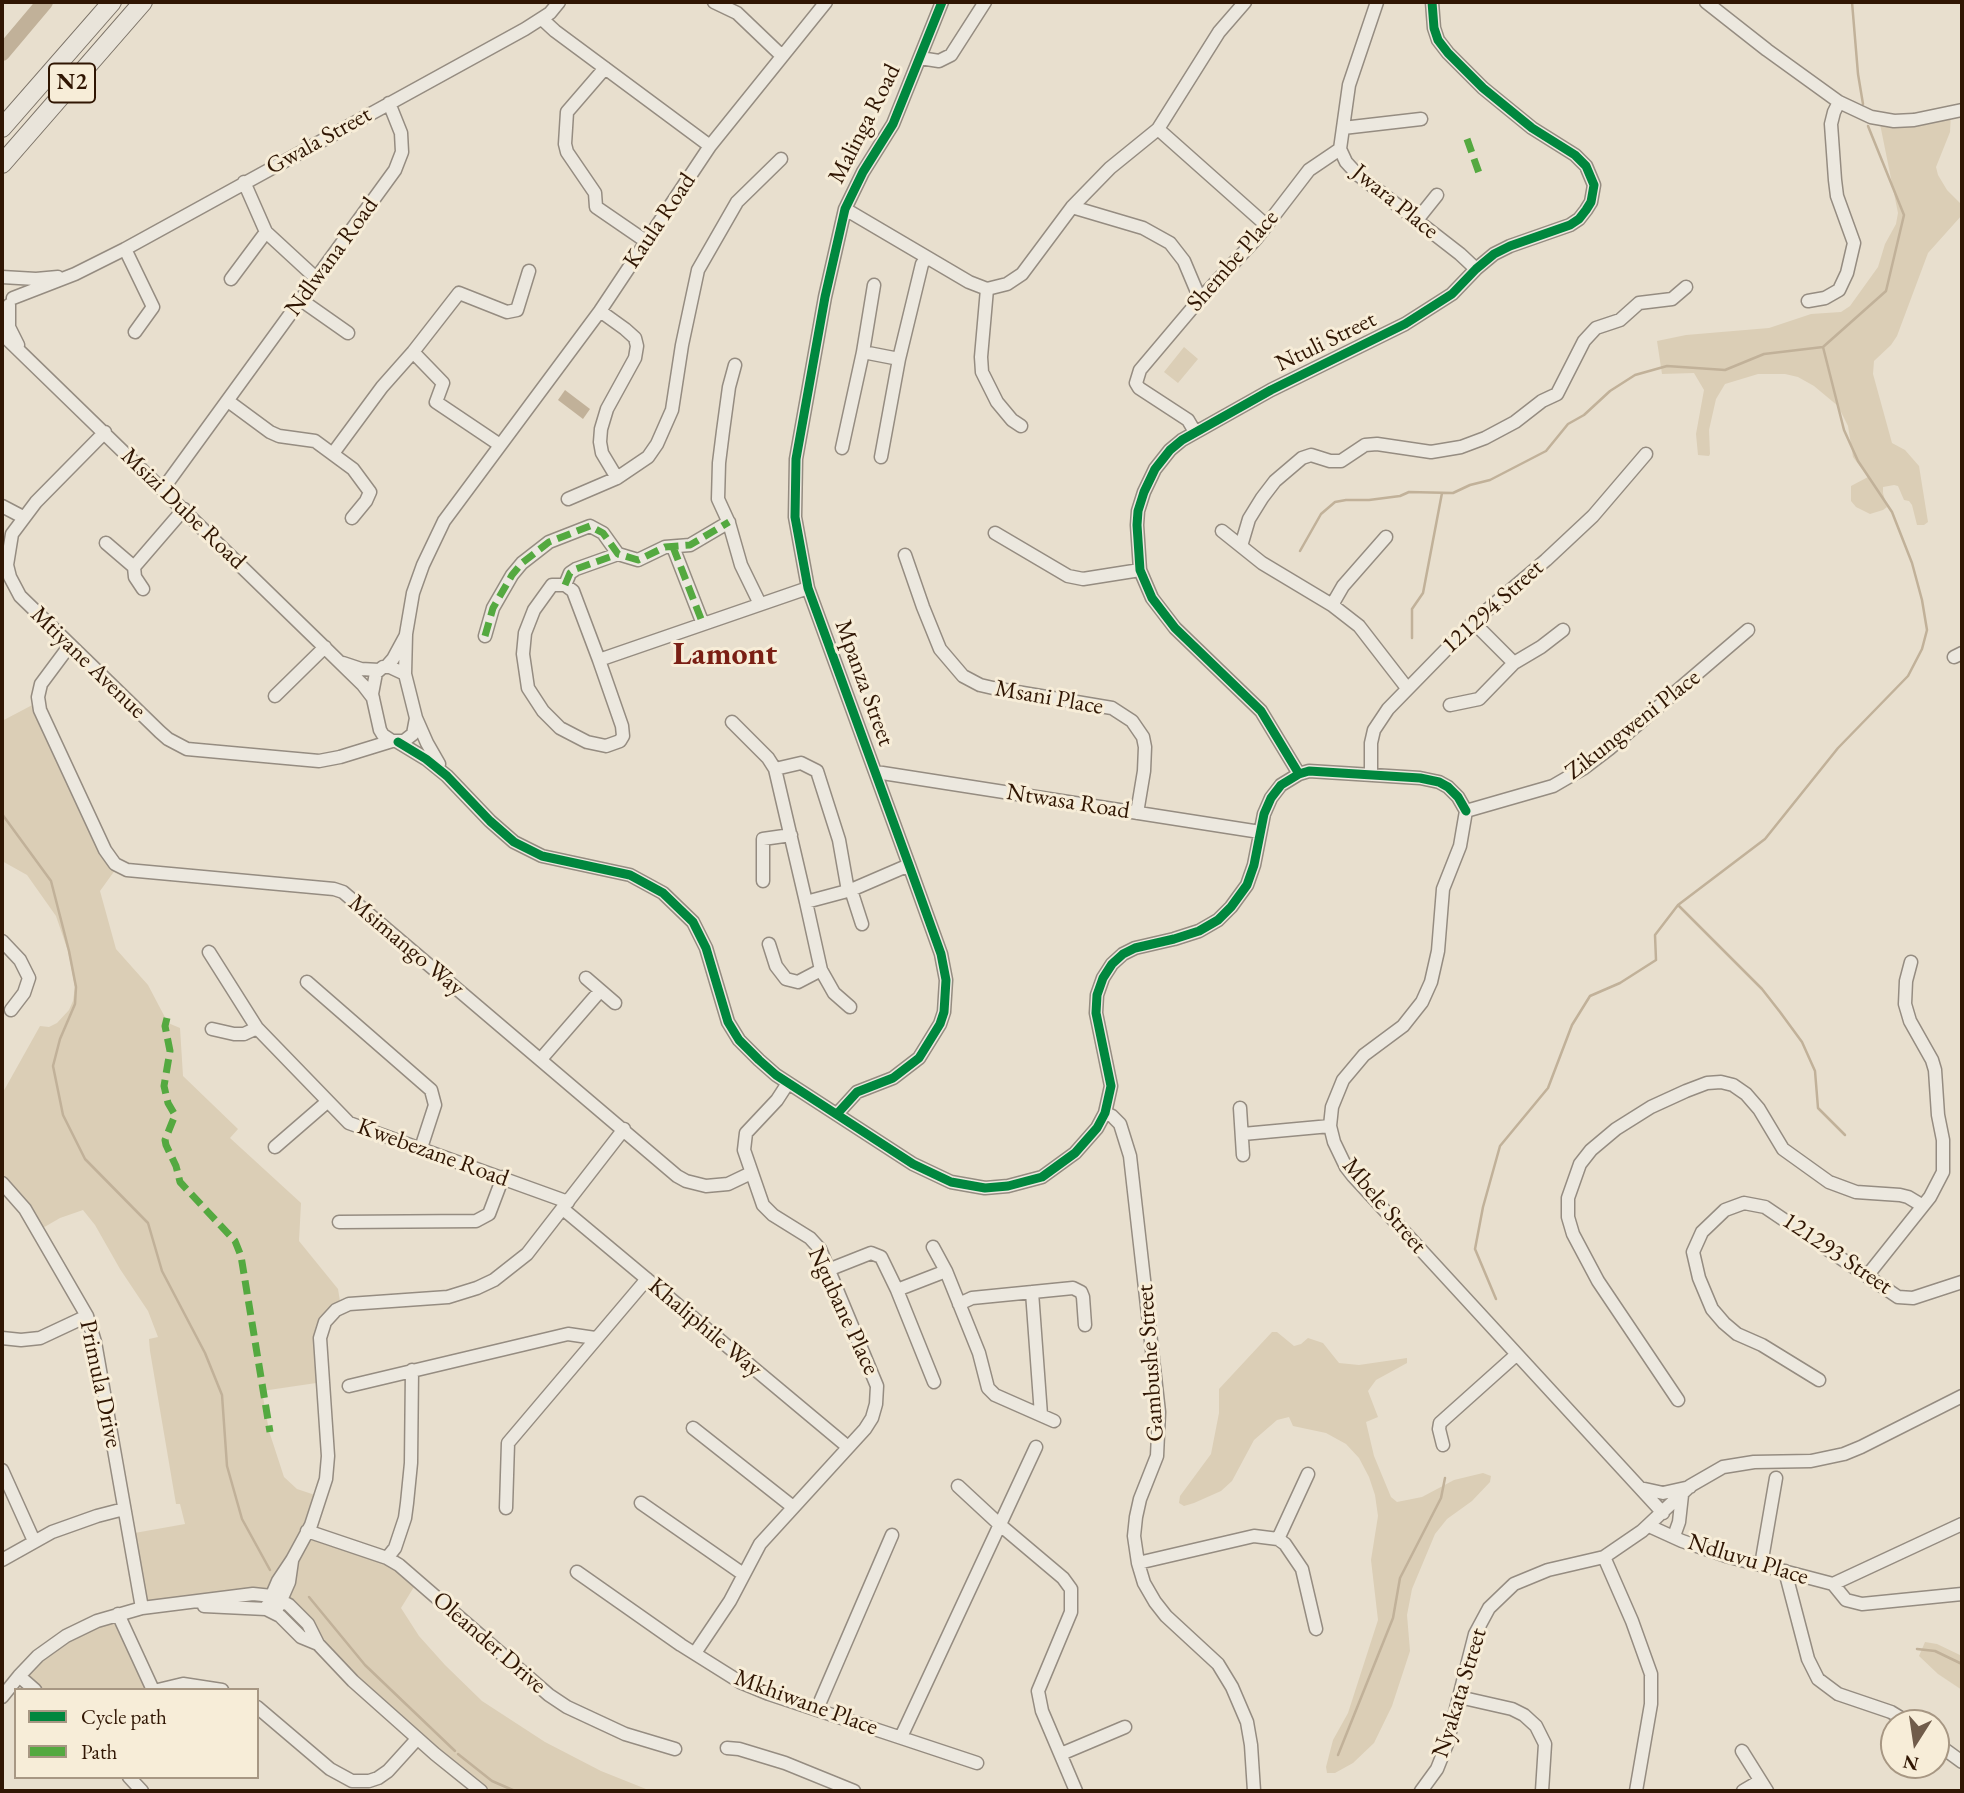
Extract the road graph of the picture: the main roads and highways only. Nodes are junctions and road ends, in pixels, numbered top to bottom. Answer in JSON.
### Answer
{"nodes":[{"id":1,"x":112,"y":2,"type":"edge"},
{"id":2,"x":143,"y":2,"type":"edge"},
{"id":3,"x":2,"y":128,"type":"edge"},
{"id":4,"x":2,"y":164,"type":"edge"}],
"edges":[{"from":1,"to":3,"type":"highway","number":"N2"},
{"from":2,"to":4,"type":"highway","number":"N2"}]}
